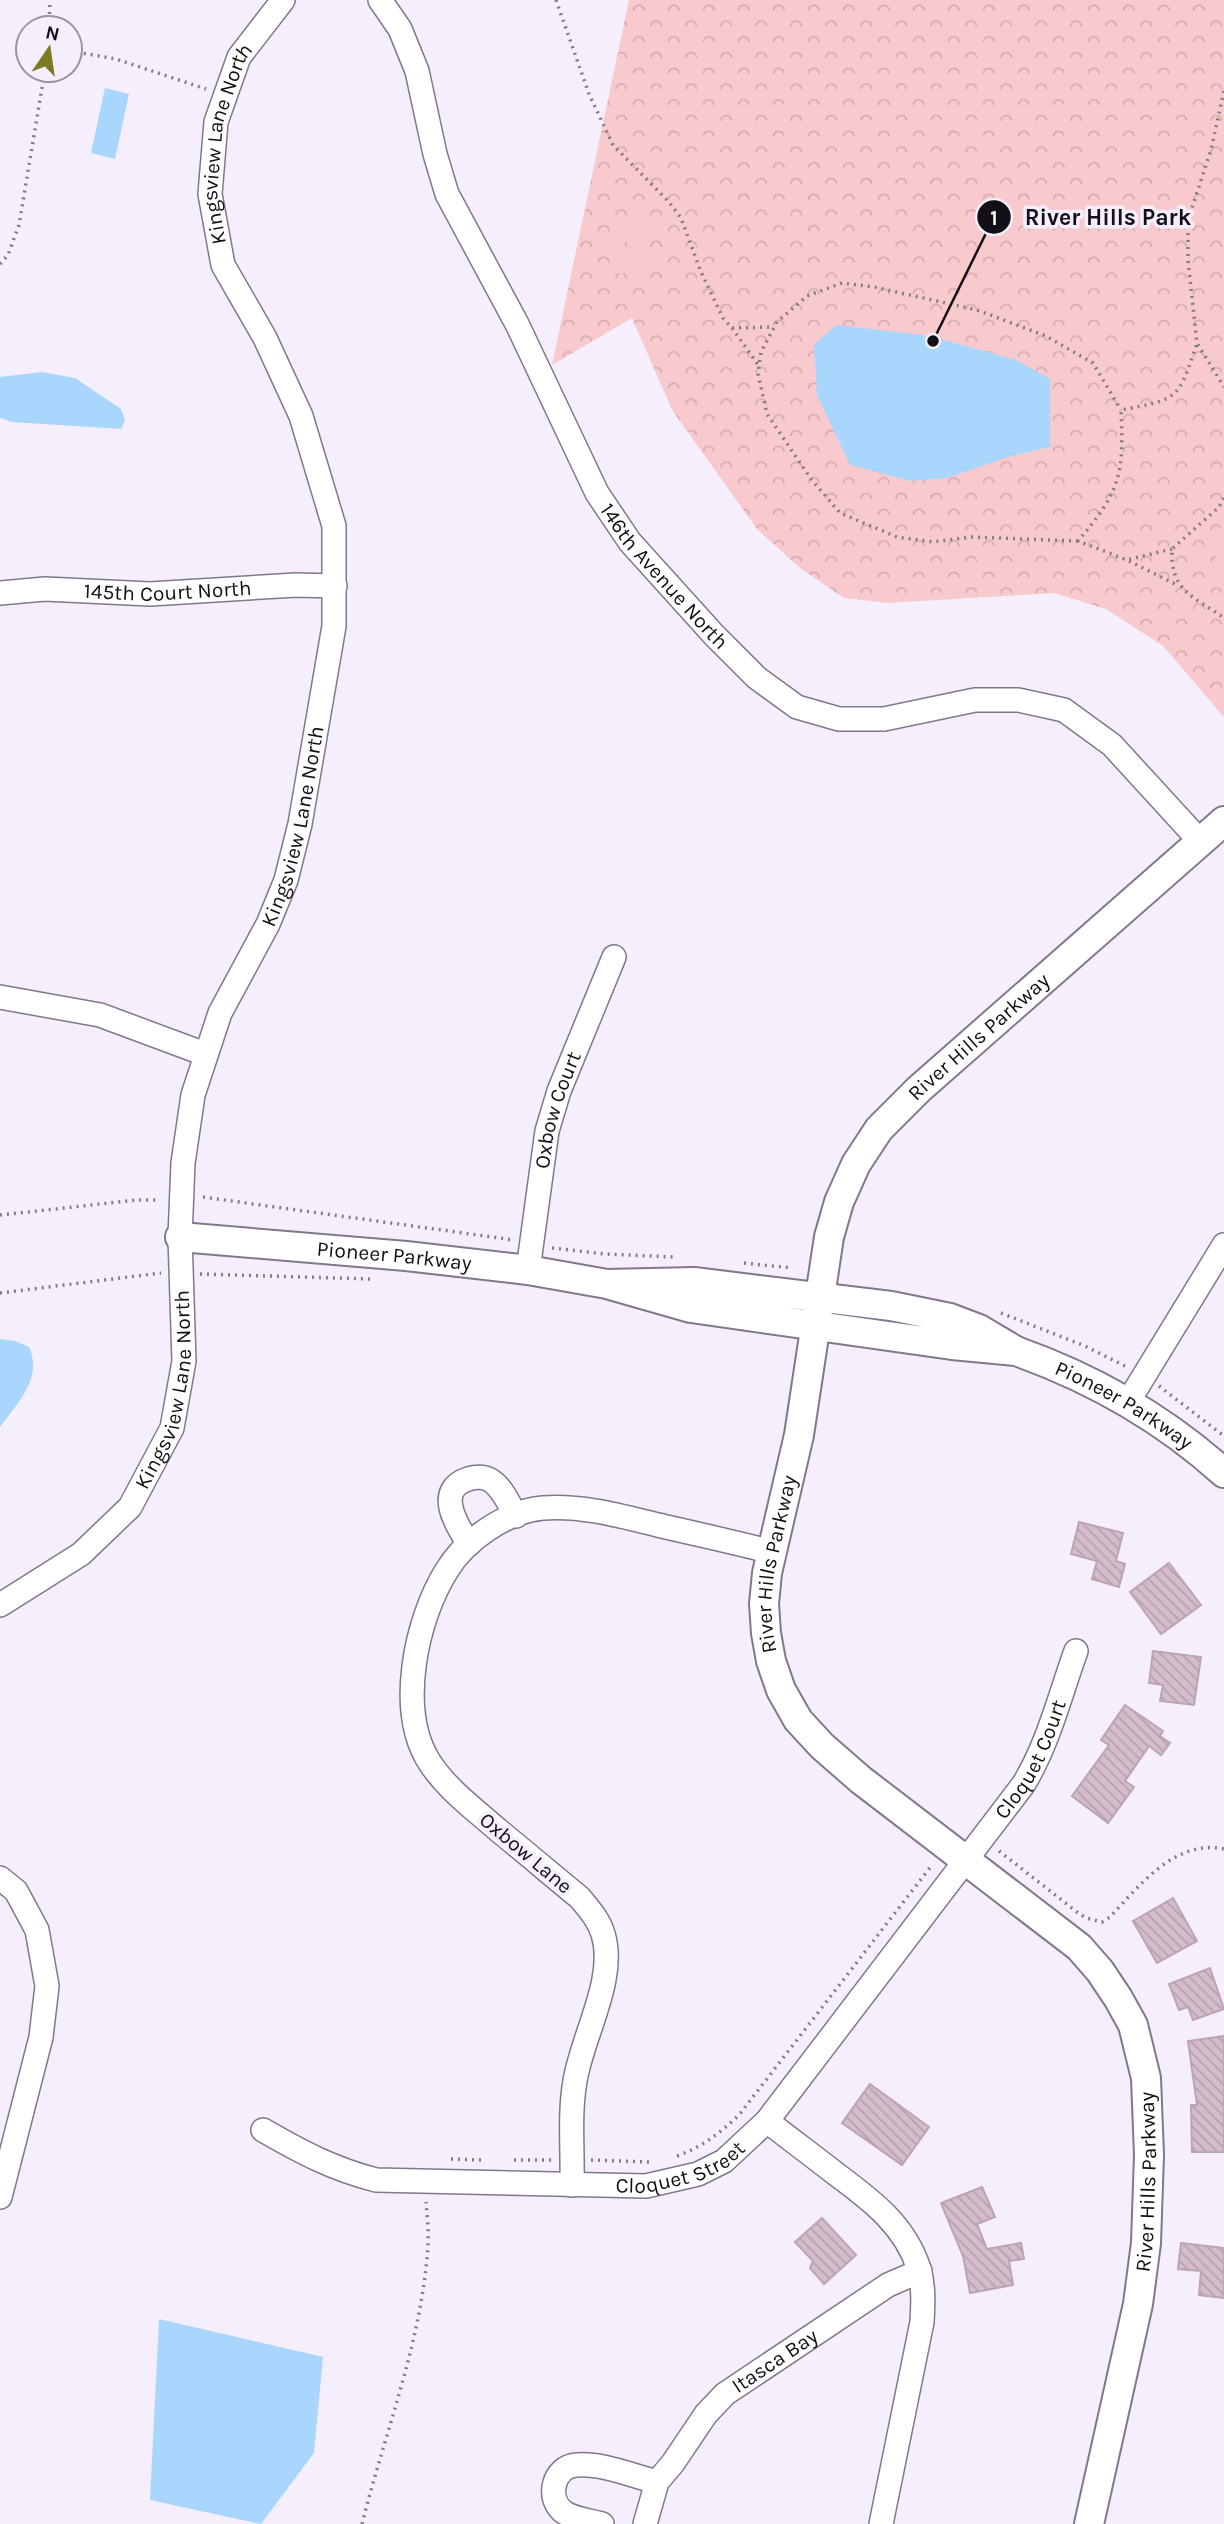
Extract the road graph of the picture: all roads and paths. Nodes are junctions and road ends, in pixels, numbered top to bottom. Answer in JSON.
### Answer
{"nodes":[{"id":1,"x":283,"y":0,"type":"edge"},
{"id":2,"x":380,"y":0,"type":"edge"},
{"id":3,"x":556,"y":0,"type":"edge"},
{"id":4,"x":84,"y":53,"type":"edge"},
{"id":5,"x":43,"y":84,"type":"edge"},
{"id":6,"x":1224,"y":91,"type":"edge"},
{"id":7,"x":225,"y":96,"type":"junction"},
{"id":8,"x":0,"y":264,"type":"edge"},
{"id":9,"x":775,"y":327,"type":"junction"},
{"id":10,"x":732,"y":328,"type":"junction"},
{"id":11,"x":1197,"y":343,"type":"junction"},
{"id":12,"x":759,"y":366,"type":"junction"},
{"id":13,"x":1224,"y":387,"type":"edge"},
{"id":14,"x":1121,"y":410,"type":"junction"},
{"id":15,"x":1224,"y":498,"type":"edge"},
{"id":16,"x":1078,"y":541,"type":"junction"},
{"id":17,"x":1172,"y":549,"type":"junction"},
{"id":18,"x":1127,"y":560,"type":"junction"},
{"id":19,"x":335,"y":586,"type":"junction"},
{"id":20,"x":1180,"y":586,"type":"junction"},
{"id":21,"x":0,"y":593,"type":"edge"},
{"id":22,"x":1224,"y":618,"type":"edge"},
{"id":23,"x":1224,"y":821,"type":"edge"},
{"id":24,"x":1199,"y":840,"type":"junction"},
{"id":25,"x":614,"y":957,"type":"dead end"},
{"id":26,"x":0,"y":997,"type":"edge"},
{"id":27,"x":205,"y":1054,"type":"junction"},
{"id":28,"x":180,"y":1237,"type":"junction"},
{"id":29,"x":1224,"y":1245,"type":"edge"},
{"id":30,"x":528,"y":1270,"type":"junction"},
{"id":31,"x":607,"y":1284,"type":"junction"},
{"id":32,"x":821,"y":1296,"type":"junction"},
{"id":33,"x":817,"y":1327,"type":"junction"},
{"id":34,"x":1016,"y":1351,"type":"junction"},
{"id":35,"x":1128,"y":1402,"type":"junction"},
{"id":36,"x":1224,"y":1473,"type":"edge"},
{"id":37,"x":516,"y":1516,"type":"junction"},
{"id":38,"x":469,"y":1544,"type":"junction"},
{"id":39,"x":772,"y":1552,"type":"junction"},
{"id":40,"x":0,"y":1605,"type":"edge"},
{"id":41,"x":1076,"y":1651,"type":"dead end"},
{"id":42,"x":994,"y":1847,"type":"dead end"},
{"id":43,"x":1224,"y":1849,"type":"edge"},
{"id":44,"x":937,"y":1858,"type":"dead end"},
{"id":45,"x":966,"y":1858,"type":"junction"},
{"id":46,"x":0,"y":1878,"type":"edge"},
{"id":47,"x":768,"y":2121,"type":"junction"},
{"id":48,"x":263,"y":2130,"type":"dead end"},
{"id":49,"x":672,"y":2157,"type":"dead end"},
{"id":50,"x":450,"y":2159,"type":"dead end"},
{"id":51,"x":556,"y":2159,"type":"dead end"},
{"id":52,"x":486,"y":2160,"type":"dead end"},
{"id":53,"x":508,"y":2160,"type":"dead end"},
{"id":54,"x":587,"y":2160,"type":"dead end"},
{"id":55,"x":651,"y":2162,"type":"dead end"},
{"id":56,"x":572,"y":2185,"type":"junction"},
{"id":57,"x":426,"y":2196,"type":"dead end"},
{"id":58,"x":0,"y":2197,"type":"edge"},
{"id":59,"x":920,"y":2271,"type":"junction"},
{"id":60,"x":657,"y":2482,"type":"junction"},
{"id":61,"x":362,"y":2524,"type":"edge"},
{"id":62,"x":602,"y":2524,"type":"edge"},
{"id":63,"x":645,"y":2524,"type":"edge"},
{"id":64,"x":881,"y":2524,"type":"edge"},
{"id":65,"x":1089,"y":2524,"type":"edge"}],
"edges":[{"from":1,"to":7,"type":"street","name":"Kingsview Lane North"},
{"from":2,"to":24,"type":"street","name":"146th Avenue North"},
{"from":3,"to":10,"type":"path"},
{"from":4,"to":7,"type":"path"},
{"from":5,"to":8,"type":"path"},
{"from":6,"to":11,"type":"path"},
{"from":7,"to":19,"type":"street","name":"Kingsview Lane North"},
{"from":9,"to":10,"type":"path"},
{"from":9,"to":12,"type":"path"},
{"from":9,"to":14,"type":"path"},
{"from":10,"to":12,"type":"path"},
{"from":11,"to":13,"type":"path"},
{"from":11,"to":14,"type":"path"},
{"from":12,"to":16,"type":"path"},
{"from":14,"to":16,"type":"path"},
{"from":15,"to":17,"type":"path"},
{"from":16,"to":18,"type":"path"},
{"from":17,"to":18,"type":"path"},
{"from":17,"to":20,"type":"path"},
{"from":18,"to":20,"type":"path"},
{"from":19,"to":21,"type":"street","name":"145th Court North"},
{"from":19,"to":27,"type":"street","name":"Kingsview Lane North"},
{"from":20,"to":22,"type":"path"},
{"from":23,"to":24,"type":"street","name":"River Hills Parkway"},
{"from":24,"to":32,"type":"street","name":"River Hills Parkway"},
{"from":25,"to":30,"type":"street","name":"Oxbow Court"},
{"from":26,"to":27,"type":"street"},
{"from":27,"to":28,"type":"street","name":"Kingsview Lane North"},
{"from":28,"to":30,"type":"street","name":"Pioneer Parkway"},
{"from":28,"to":40,"type":"street","name":"Kingsview Lane North"},
{"from":29,"to":35,"type":"street"},
{"from":30,"to":31,"type":"street","name":"Pioneer Parkway"},
{"from":31,"to":32,"type":"street","name":"Pioneer Parkway"},
{"from":31,"to":33,"type":"street","name":"Pioneer Parkway"},
{"from":32,"to":33,"type":"street","name":"River Hills Parkway"},
{"from":32,"to":34,"type":"street","name":"Pioneer Parkway"},
{"from":33,"to":34,"type":"street","name":"Pioneer Parkway"},
{"from":33,"to":39,"type":"street","name":"River Hills Parkway"},
{"from":34,"to":35,"type":"street","name":"Pioneer Parkway"},
{"from":35,"to":36,"type":"street","name":"Pioneer Parkway"},
{"from":37,"to":38,"type":"street","name":"Oxbow Lane"},
{"from":37,"to":38,"type":"street"},
{"from":37,"to":39,"type":"street","name":"Oxbow Lane"},
{"from":38,"to":56,"type":"street","name":"Oxbow Lane"},
{"from":39,"to":45,"type":"street","name":"River Hills Parkway"},
{"from":41,"to":45,"type":"street","name":"Cloquet Court"},
{"from":42,"to":43,"type":"path"},
{"from":44,"to":49,"type":"path"},
{"from":45,"to":47,"type":"street","name":"Cloquet Street"},
{"from":45,"to":65,"type":"street","name":"River Hills Parkway"},
{"from":46,"to":58,"type":"street"},
{"from":47,"to":56,"type":"street","name":"Cloquet Street"},
{"from":47,"to":59,"type":"street"},
{"from":48,"to":56,"type":"street","name":"Cloquet Street"},
{"from":50,"to":52,"type":"path"},
{"from":51,"to":53,"type":"path"},
{"from":54,"to":55,"type":"path"},
{"from":57,"to":61,"type":"path"},
{"from":59,"to":60,"type":"street","name":"Itasca Bay"},
{"from":59,"to":64,"type":"street"},
{"from":60,"to":62,"type":"street"},
{"from":60,"to":63,"type":"street","name":"Itasca Bay"}]}
